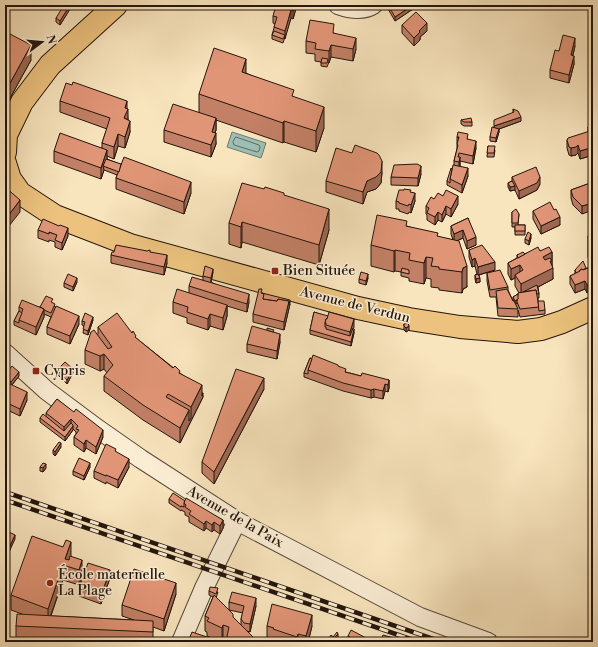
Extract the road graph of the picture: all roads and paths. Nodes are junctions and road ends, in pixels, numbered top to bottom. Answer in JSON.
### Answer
{"nodes":[{"id":1,"x":116,"y":5,"type":"edge"},
{"id":2,"x":338,"y":5,"type":"edge"},
{"id":3,"x":373,"y":5,"type":"edge"},
{"id":4,"x":5,"y":152,"type":"edge"},
{"id":5,"x":5,"y":163,"type":"edge"},
{"id":6,"x":593,"y":308,"type":"edge"},
{"id":7,"x":5,"y":353,"type":"edge"},
{"id":8,"x":237,"y":521,"type":"junction"},
{"id":9,"x":181,"y":642,"type":"edge"},
{"id":10,"x":488,"y":642,"type":"edge"}],
"edges":[{"from":1,"to":4,"type":"main road"},
{"from":2,"to":3,"type":"street"},
{"from":5,"to":6,"type":"main road","name":"Avenue de Verdun"},
{"from":7,"to":8,"type":"street","name":"Avenue de la Paix"},
{"from":8,"to":9,"type":"street"},
{"from":8,"to":10,"type":"street","name":"Avenue de la Paix"}]}
